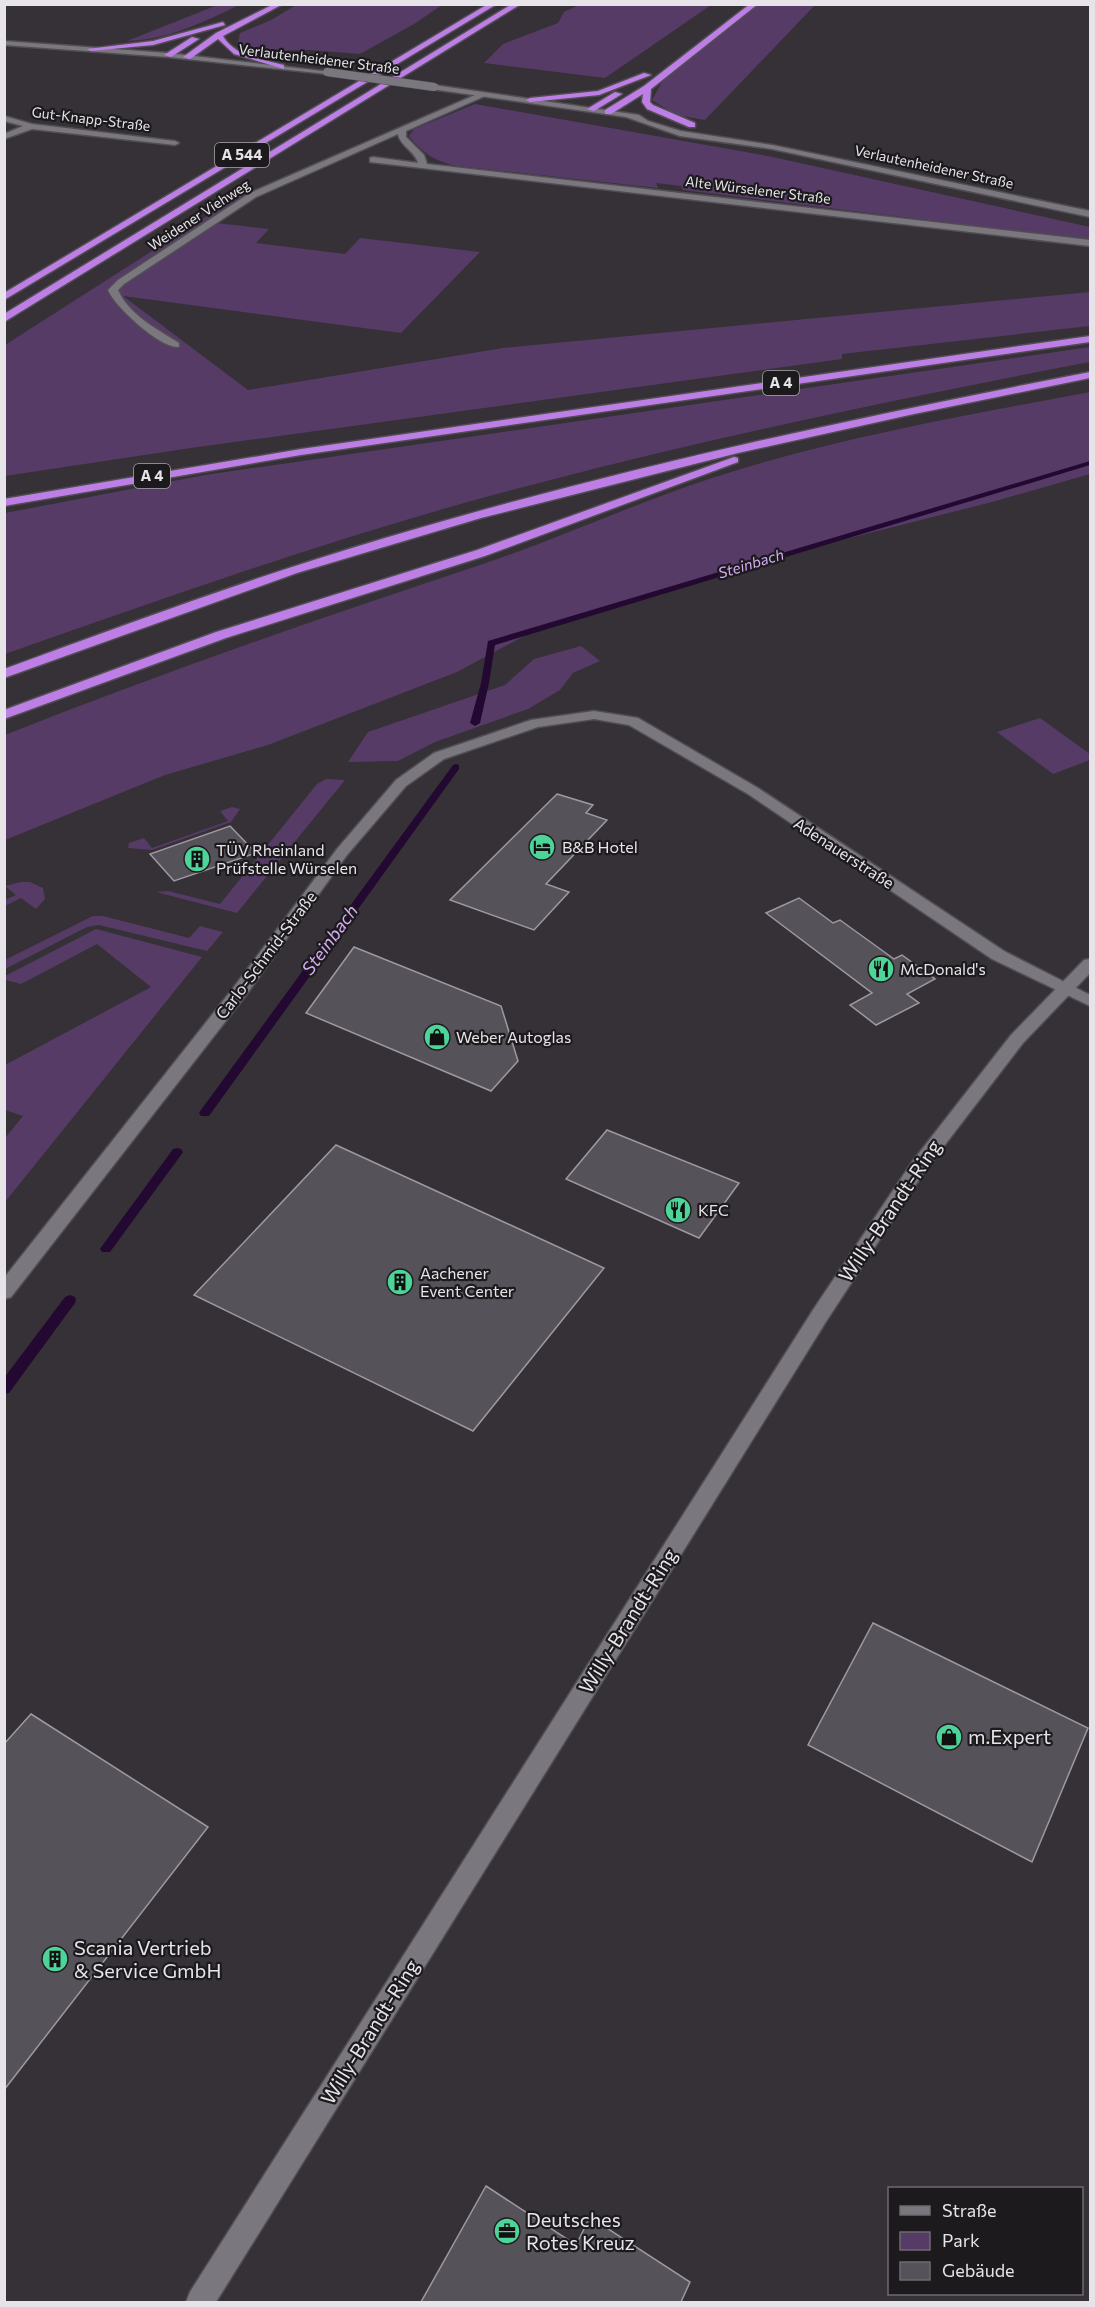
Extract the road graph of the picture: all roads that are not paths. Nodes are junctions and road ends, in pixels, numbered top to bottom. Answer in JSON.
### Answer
{"nodes":[{"id":1,"x":260,"y":4,"type":"edge"},
{"id":2,"x":280,"y":4,"type":"edge"},
{"id":3,"x":488,"y":4,"type":"edge"},
{"id":4,"x":494,"y":4,"type":"edge"},
{"id":5,"x":518,"y":4,"type":"edge"},
{"id":6,"x":755,"y":4,"type":"edge"},
{"id":7,"x":480,"y":13,"type":"junction"},
{"id":8,"x":223,"y":24,"type":"junction"},
{"id":9,"x":219,"y":35,"type":"junction"},
{"id":10,"x":4,"y":43,"type":"edge"},
{"id":11,"x":91,"y":49,"type":"junction"},
{"id":12,"x":168,"y":55,"type":"junction"},
{"id":13,"x":187,"y":57,"type":"junction"},
{"id":14,"x":281,"y":67,"type":"junction"},
{"id":15,"x":656,"y":68,"type":"dead end"},
{"id":16,"x":647,"y":75,"type":"junction"},
{"id":17,"x":646,"y":88,"type":"junction"},
{"id":18,"x":482,"y":94,"type":"junction"},
{"id":19,"x":501,"y":96,"type":"junction"},
{"id":20,"x":530,"y":100,"type":"junction"},
{"id":21,"x":591,"y":109,"type":"junction"},
{"id":22,"x":608,"y":112,"type":"junction"},
{"id":23,"x":629,"y":116,"type":"junction"},
{"id":24,"x":4,"y":118,"type":"edge"},
{"id":25,"x":692,"y":125,"type":"junction"},
{"id":26,"x":31,"y":126,"type":"junction"},
{"id":27,"x":702,"y":127,"type":"dead end"},
{"id":28,"x":666,"y":129,"type":"junction"},
{"id":29,"x":402,"y":131,"type":"junction"},
{"id":30,"x":723,"y":132,"type":"dead end"},
{"id":31,"x":4,"y":137,"type":"edge"},
{"id":32,"x":175,"y":143,"type":"dead end"},
{"id":33,"x":772,"y":147,"type":"junction"},
{"id":34,"x":373,"y":160,"type":"dead end"},
{"id":35,"x":423,"y":165,"type":"junction"},
{"id":36,"x":1090,"y":214,"type":"edge"},
{"id":37,"x":1090,"y":243,"type":"edge"},
{"id":38,"x":4,"y":297,"type":"edge"},
{"id":39,"x":4,"y":319,"type":"edge"},
{"id":40,"x":1090,"y":339,"type":"edge"},
{"id":41,"x":175,"y":345,"type":"dead end"},
{"id":42,"x":1090,"y":375,"type":"edge"},
{"id":43,"x":818,"y":430,"type":"junction"},
{"id":44,"x":4,"y":503,"type":"edge"},
{"id":45,"x":4,"y":674,"type":"edge"},
{"id":46,"x":4,"y":715,"type":"edge"},
{"id":47,"x":594,"y":715,"type":"joint"},
{"id":48,"x":1090,"y":964,"type":"edge"},
{"id":49,"x":1065,"y":989,"type":"junction"},
{"id":50,"x":1090,"y":1001,"type":"edge"},
{"id":51,"x":4,"y":1292,"type":"edge"},
{"id":52,"x":200,"y":2302,"type":"edge"}],
"edges":[{"from":1,"to":8,"type":"highway"},
{"from":2,"to":9,"type":"highway"},
{"from":3,"to":7,"type":"highway"},
{"from":4,"to":7,"type":"highway","number":"A 544"},
{"from":5,"to":39,"type":"highway","number":"A 544"},
{"from":6,"to":17,"type":"highway"},
{"from":7,"to":38,"type":"highway","number":"A 544"},
{"from":8,"to":11,"type":"highway"},
{"from":8,"to":12,"type":"highway"},
{"from":9,"to":13,"type":"highway"},
{"from":9,"to":14,"type":"highway"},
{"from":10,"to":11,"type":"street","name":"Verlautenheidener Straße"},
{"from":11,"to":12,"type":"street","name":"Verlautenheidener Straße"},
{"from":12,"to":13,"type":"street","name":"Verlautenheidener Straße"},
{"from":13,"to":14,"type":"street","name":"Verlautenheidener Straße"},
{"from":14,"to":18,"type":"street","name":"Verlautenheidener Straße","bridge":true},
{"from":15,"to":16,"type":"highway"},
{"from":16,"to":20,"type":"highway"},
{"from":16,"to":21,"type":"highway"},
{"from":17,"to":22,"type":"highway"},
{"from":17,"to":25,"type":"highway"},
{"from":18,"to":19,"type":"street","name":"Verlautenheidener Straße"},
{"from":18,"to":29,"type":"street","name":"Weidener Viehweg"},
{"from":19,"to":20,"type":"street","name":"Verlautenheidener Straße"},
{"from":19,"to":28,"type":"street"},
{"from":20,"to":21,"type":"street","name":"Verlautenheidener Straße"},
{"from":21,"to":22,"type":"street","name":"Verlautenheidener Straße"},
{"from":22,"to":23,"type":"street","name":"Verlautenheidener Straße"},
{"from":23,"to":25,"type":"street","name":"Verlautenheidener Straße"},
{"from":23,"to":28,"type":"street","name":"Verlautenheidener Straße"},
{"from":24,"to":26,"type":"street","name":"Gut-Knapp-Straße"},
{"from":25,"to":27,"type":"street","name":"Verlautenheidener Straße"},
{"from":26,"to":31,"type":"street"},
{"from":26,"to":32,"type":"street","name":"Gut-Knapp-Straße"},
{"from":28,"to":33,"type":"street","name":"Verlautenheidener Straße"},
{"from":29,"to":35,"type":"street"},
{"from":29,"to":41,"type":"street","name":"Weidener Viehweg"},
{"from":30,"to":33,"type":"street","name":"Verlautenheidener Straße"},
{"from":33,"to":36,"type":"street","name":"Verlautenheidener Straße"},
{"from":34,"to":35,"type":"street","name":"Alte Würselener Straße"},
{"from":35,"to":37,"type":"street","name":"Alte Würselener Straße"},
{"from":40,"to":44,"type":"highway","number":"A 4"},
{"from":42,"to":43,"type":"highway"},
{"from":43,"to":45,"type":"highway"},
{"from":43,"to":46,"type":"highway"},
{"from":47,"to":49,"type":"street","name":"Adenauerstraße"},
{"from":47,"to":51,"type":"street","name":"Carlo-Schmid-Straße"},
{"from":48,"to":49,"type":"street","name":"Willy-Brandt-Ring"},
{"from":49,"to":50,"type":"street","name":"Adenauerstraße"},
{"from":49,"to":52,"type":"street","name":"Willy-Brandt-Ring"}]}
